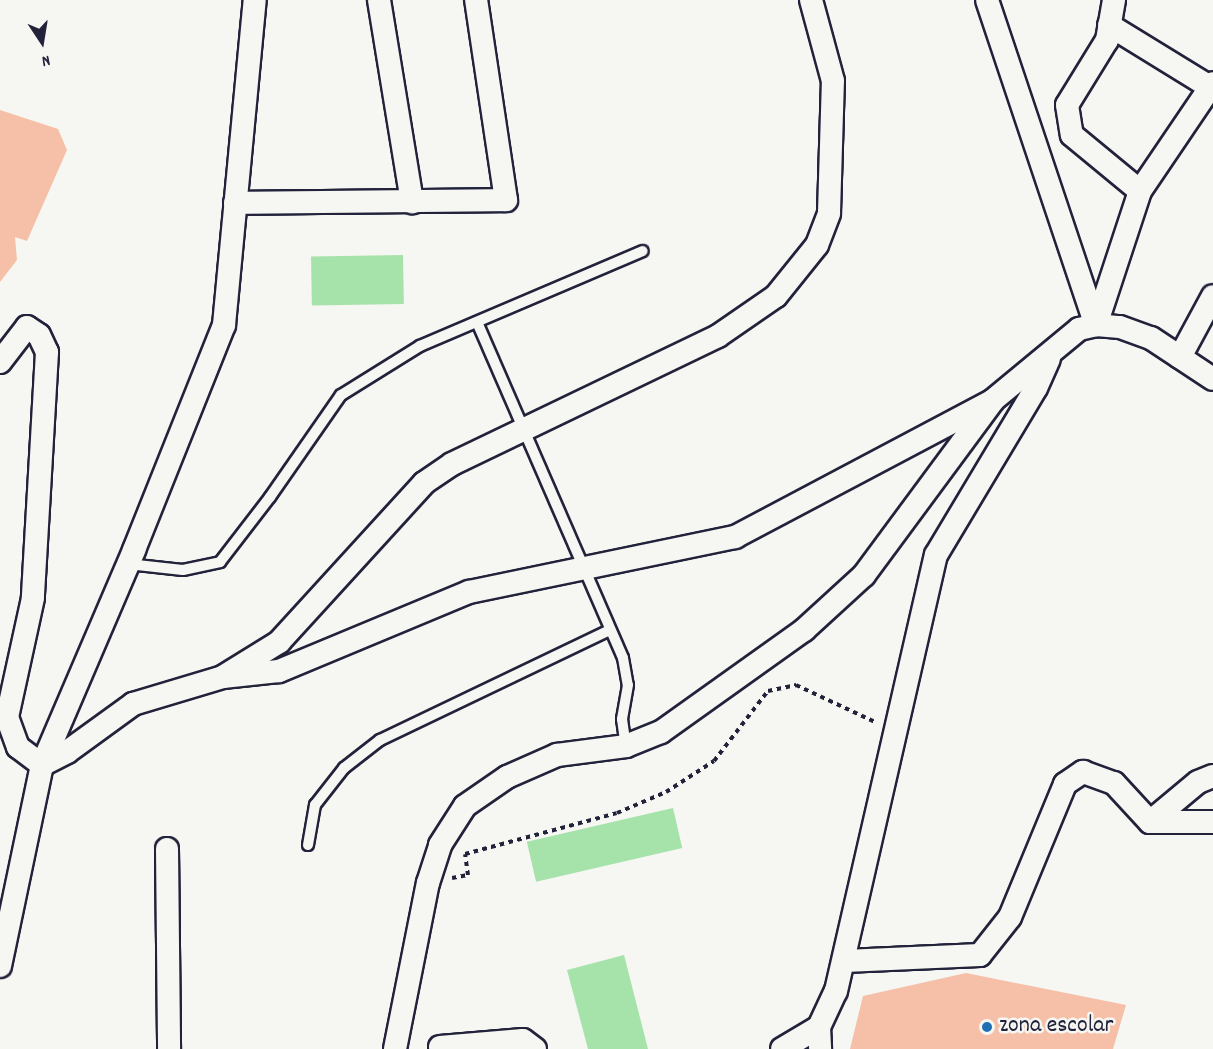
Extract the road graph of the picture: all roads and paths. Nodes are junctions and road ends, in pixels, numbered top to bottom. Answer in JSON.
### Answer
{"nodes":[{"id":1,"x":255,"y":0,"type":"edge"},
{"id":2,"x":379,"y":0,"type":"edge"},
{"id":3,"x":476,"y":0,"type":"edge"},
{"id":4,"x":811,"y":0,"type":"edge"},
{"id":5,"x":987,"y":0,"type":"edge"},
{"id":6,"x":1114,"y":0,"type":"edge"},
{"id":7,"x":1109,"y":25,"type":"junction"},
{"id":8,"x":1212,"y":86,"type":"edge"},
{"id":9,"x":1140,"y":191,"type":"junction"},
{"id":10,"x":412,"y":202,"type":"junction"},
{"id":11,"x":236,"y":203,"type":"junction"},
{"id":12,"x":643,"y":251,"type":"dead end"},
{"id":13,"x":1213,"y":296,"type":"edge"},
{"id":14,"x":477,"y":322,"type":"junction"},
{"id":15,"x":1088,"y":327,"type":"junction"},
{"id":16,"x":1051,"y":355,"type":"junction"},
{"id":17,"x":1180,"y":357,"type":"junction"},
{"id":18,"x":0,"y":362,"type":"edge"},
{"id":19,"x":1213,"y":379,"type":"edge"},
{"id":20,"x":992,"y":401,"type":"junction"},
{"id":21,"x":523,"y":430,"type":"junction"},
{"id":22,"x":128,"y":564,"type":"junction"},
{"id":23,"x":584,"y":570,"type":"junction"},
{"id":24,"x":610,"y":630,"type":"junction"},
{"id":25,"x":223,"y":676,"type":"junction"},
{"id":26,"x":898,"y":730,"type":"junction"},
{"id":27,"x":626,"y":746,"type":"junction"},
{"id":28,"x":42,"y":765,"type":"junction"},
{"id":29,"x":1213,"y":776,"type":"edge"},
{"id":30,"x":1150,"y":822,"type":"junction"},
{"id":31,"x":1213,"y":822,"type":"edge"},
{"id":32,"x":308,"y":845,"type":"dead end"},
{"id":33,"x":167,"y":849,"type":"dead end"},
{"id":34,"x":428,"y":883,"type":"junction"},
{"id":35,"x":845,"y":960,"type":"junction"},
{"id":36,"x":0,"y":966,"type":"edge"},
{"id":37,"x":820,"y":1038,"type":"edge"},
{"id":38,"x":505,"y":1044,"type":"edge"},
{"id":39,"x":440,"y":1047,"type":"dead end"},
{"id":40,"x":169,"y":1049,"type":"edge"},
{"id":41,"x":395,"y":1049,"type":"edge"},
{"id":42,"x":535,"y":1049,"type":"edge"},
{"id":43,"x":782,"y":1049,"type":"edge"}],
"edges":[{"from":1,"to":11,"type":"street"},
{"from":2,"to":10,"type":"street"},
{"from":3,"to":10,"type":"street"},
{"from":4,"to":21,"type":"street"},
{"from":5,"to":15,"type":"street"},
{"from":6,"to":7,"type":"street"},
{"from":7,"to":8,"type":"street"},
{"from":7,"to":9,"type":"street"},
{"from":8,"to":9,"type":"street"},
{"from":9,"to":15,"type":"street"},
{"from":10,"to":11,"type":"street"},
{"from":11,"to":22,"type":"street"},
{"from":12,"to":14,"type":"lane"},
{"from":13,"to":17,"type":"street"},
{"from":14,"to":21,"type":"lane"},
{"from":14,"to":22,"type":"lane"},
{"from":15,"to":16,"type":"street"},
{"from":15,"to":17,"type":"street"},
{"from":16,"to":20,"type":"street"},
{"from":16,"to":26,"type":"street"},
{"from":17,"to":19,"type":"street"},
{"from":18,"to":28,"type":"street"},
{"from":20,"to":23,"type":"street"},
{"from":20,"to":27,"type":"street"},
{"from":21,"to":23,"type":"lane"},
{"from":21,"to":25,"type":"street"},
{"from":22,"to":28,"type":"street"},
{"from":23,"to":24,"type":"lane"},
{"from":23,"to":25,"type":"street"},
{"from":24,"to":27,"type":"lane"},
{"from":24,"to":32,"type":"lane"},
{"from":25,"to":28,"type":"street"},
{"from":26,"to":34,"type":"path"},
{"from":26,"to":35,"type":"street"},
{"from":27,"to":34,"type":"street"},
{"from":28,"to":36,"type":"street"},
{"from":29,"to":30,"type":"street"},
{"from":30,"to":31,"type":"street"},
{"from":30,"to":35,"type":"street"},
{"from":33,"to":40,"type":"street"},
{"from":34,"to":41,"type":"street"},
{"from":35,"to":37,"type":"street"},
{"from":37,"to":43,"type":"street"},
{"from":38,"to":39,"type":"street"},
{"from":38,"to":42,"type":"street"}]}
